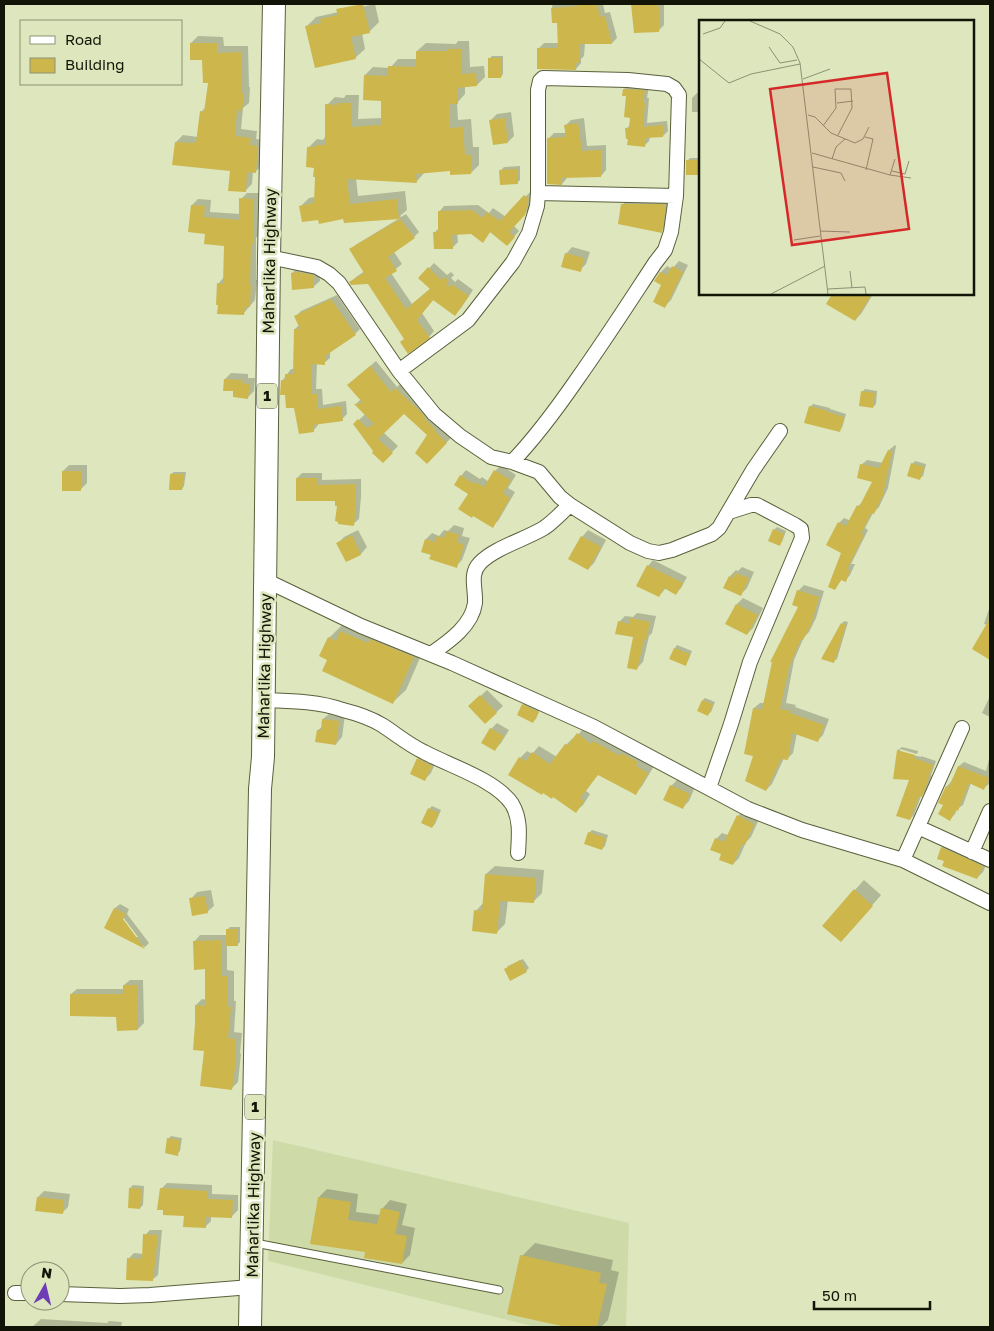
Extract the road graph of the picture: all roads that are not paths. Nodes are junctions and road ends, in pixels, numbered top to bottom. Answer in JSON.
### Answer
{"nodes":[{"id":1,"x":274,"y":4,"type":"edge"},
{"id":2,"x":538,"y":193,"type":"junction"},
{"id":3,"x":676,"y":196,"type":"junction"},
{"id":4,"x":269,"y":257,"type":"junction"},
{"id":5,"x":399,"y":372,"type":"junction"},
{"id":6,"x":780,"y":431,"type":"dead end"},
{"id":7,"x":512,"y":462,"type":"junction"},
{"id":8,"x":570,"y":505,"type":"junction"},
{"id":9,"x":730,"y":512,"type":"junction"},
{"id":10,"x":265,"y":580,"type":"junction"},
{"id":11,"x":431,"y":654,"type":"junction"},
{"id":12,"x":264,"y":700,"type":"junction"},
{"id":13,"x":962,"y":728,"type":"dead end"},
{"id":14,"x":709,"y":788,"type":"junction"},
{"id":15,"x":990,"y":811,"type":"edge"},
{"id":16,"x":918,"y":827,"type":"junction"},
{"id":17,"x":972,"y":852,"type":"junction"},
{"id":18,"x":518,"y":853,"type":"dead end"},
{"id":19,"x":903,"y":860,"type":"junction"},
{"id":20,"x":990,"y":860,"type":"edge"},
{"id":21,"x":990,"y":902,"type":"edge"},
{"id":22,"x":252,"y":1243,"type":"junction"},
{"id":23,"x":251,"y":1288,"type":"junction"},
{"id":24,"x":499,"y":1290,"type":"dead end"},
{"id":25,"x":15,"y":1293,"type":"dead end"},
{"id":26,"x":20,"y":1293,"type":"edge"},
{"id":27,"x":70,"y":1294,"type":"edge"},
{"id":28,"x":250,"y":1327,"type":"edge"}],
"edges":[{"from":1,"to":4,"type":"highway","name":"Maharlika Highway","number":"1"},
{"from":2,"to":3,"type":"street"},
{"from":2,"to":3,"type":"street"},
{"from":2,"to":5,"type":"street"},
{"from":3,"to":7,"type":"street"},
{"from":4,"to":5,"type":"street"},
{"from":4,"to":10,"type":"highway","name":"Maharlika Highway","number":"1"},
{"from":5,"to":7,"type":"street"},
{"from":6,"to":9,"type":"street"},
{"from":7,"to":8,"type":"street"},
{"from":8,"to":9,"type":"street"},
{"from":8,"to":11,"type":"street"},
{"from":9,"to":14,"type":"street"},
{"from":10,"to":11,"type":"street"},
{"from":10,"to":12,"type":"highway","name":"Maharlika Highway","number":"1"},
{"from":11,"to":14,"type":"street"},
{"from":12,"to":18,"type":"street"},
{"from":12,"to":22,"type":"highway","name":"Maharlika Highway","number":"1"},
{"from":13,"to":16,"type":"street"},
{"from":14,"to":19,"type":"street"},
{"from":15,"to":17,"type":"street"},
{"from":16,"to":17,"type":"street"},
{"from":16,"to":19,"type":"street"},
{"from":17,"to":20,"type":"street"},
{"from":19,"to":21,"type":"street"},
{"from":22,"to":23,"type":"highway","name":"Maharlika Highway","number":"1"},
{"from":22,"to":24,"type":"lane"},
{"from":23,"to":27,"type":"street"},
{"from":23,"to":28,"type":"highway","name":"Maharlika Highway","number":"1"},
{"from":25,"to":26,"type":"street"}]}
